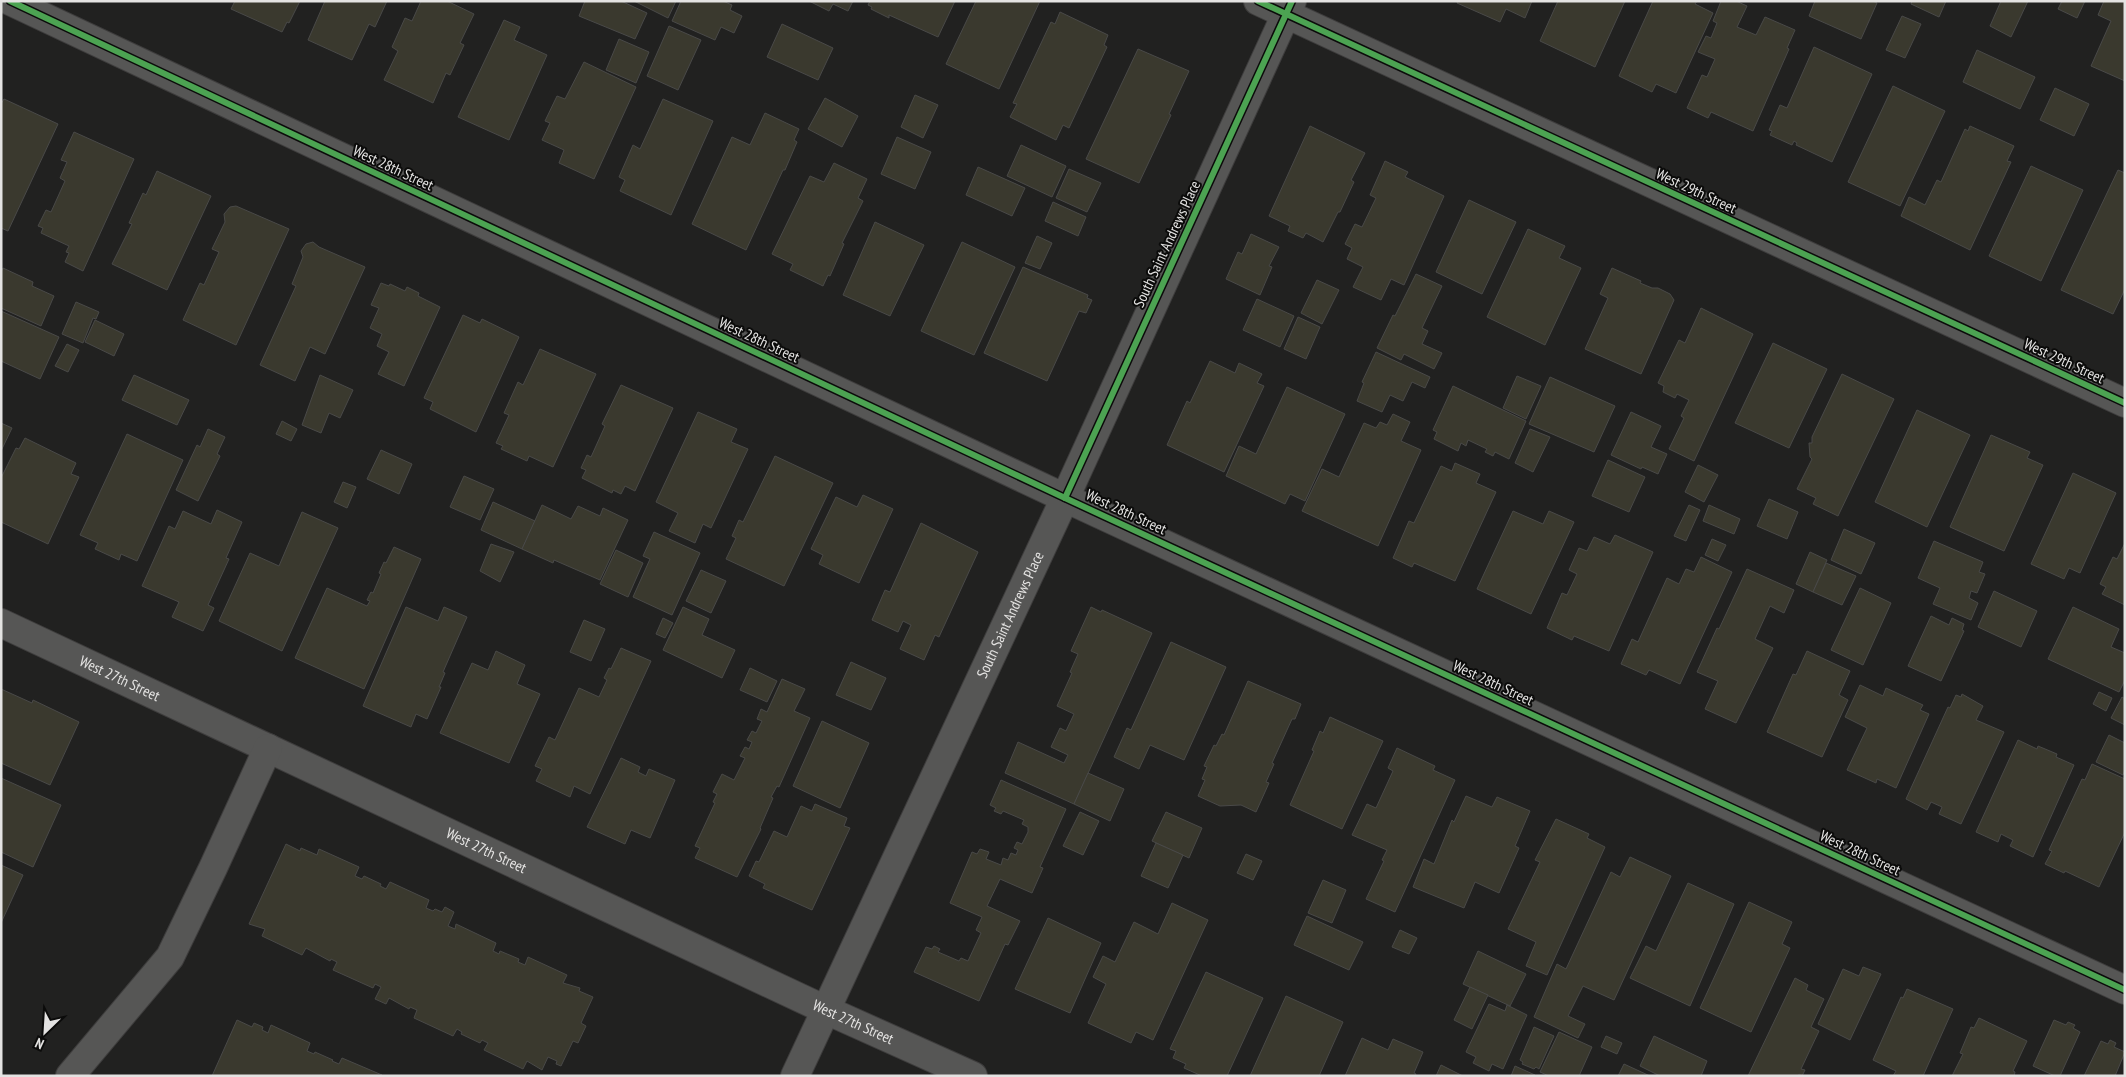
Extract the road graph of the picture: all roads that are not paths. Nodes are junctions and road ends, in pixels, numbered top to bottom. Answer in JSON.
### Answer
{"nodes":[{"id":1,"x":10,"y":1,"type":"edge"},
{"id":2,"x":1258,"y":1,"type":"edge"},
{"id":3,"x":1289,"y":8,"type":"edge"},
{"id":4,"x":2125,"y":403,"type":"edge"},
{"id":5,"x":1065,"y":498,"type":"junction"},
{"id":6,"x":1,"y":623,"type":"edge"},
{"id":7,"x":268,"y":748,"type":"junction"},
{"id":8,"x":2125,"y":990,"type":"edge"},
{"id":9,"x":826,"y":1010,"type":"junction"},
{"id":10,"x":70,"y":1076,"type":"edge"},
{"id":11,"x":795,"y":1076,"type":"edge"},
{"id":12,"x":972,"y":1076,"type":"edge"}],
"edges":[{"from":1,"to":5,"type":"street","name":"West 28th Street"},
{"from":2,"to":3,"type":"street","name":"West 29th Street"},
{"from":3,"to":4,"type":"street","name":"West 29th Street"},
{"from":3,"to":5,"type":"street","name":"South Saint Andrews Place"},
{"from":5,"to":8,"type":"street","name":"West 28th Street"},
{"from":5,"to":9,"type":"street","name":"South Saint Andrews Place"},
{"from":6,"to":7,"type":"street","name":"West 27th Street"},
{"from":7,"to":9,"type":"street","name":"West 27th Street"},
{"from":7,"to":10,"type":"street"},
{"from":9,"to":11,"type":"street","name":"South Saint Andrews Place"},
{"from":9,"to":12,"type":"street","name":"West 27th Street"}]}
